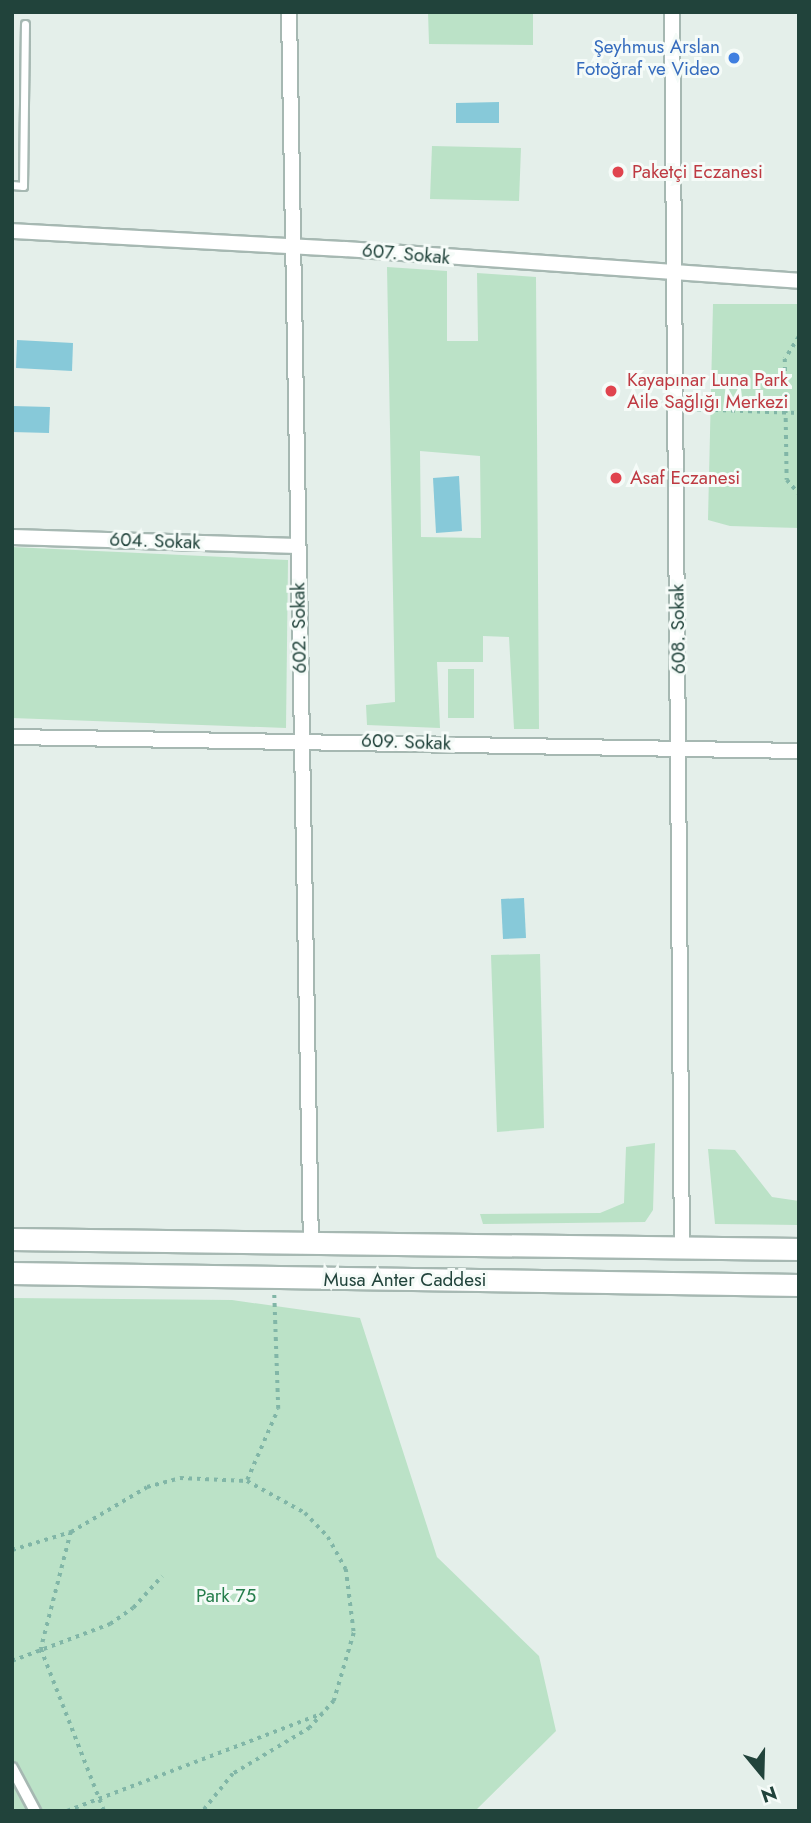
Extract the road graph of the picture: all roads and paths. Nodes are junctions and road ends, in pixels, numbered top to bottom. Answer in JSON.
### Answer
{"nodes":[{"id":1,"x":289,"y":12,"type":"edge"},
{"id":2,"x":671,"y":12,"type":"edge"},
{"id":3,"x":25,"y":24,"type":"dead end"},
{"id":4,"x":12,"y":185,"type":"edge"},
{"id":5,"x":12,"y":231,"type":"edge"},
{"id":6,"x":290,"y":246,"type":"junction"},
{"id":7,"x":675,"y":276,"type":"junction"},
{"id":8,"x":799,"y":282,"type":"edge"},
{"id":9,"x":799,"y":337,"type":"edge"},
{"id":10,"x":676,"y":409,"type":"junction"},
{"id":11,"x":786,"y":413,"type":"junction"},
{"id":12,"x":799,"y":413,"type":"edge"},
{"id":13,"x":799,"y":494,"type":"edge"},
{"id":14,"x":12,"y":537,"type":"edge"},
{"id":15,"x":298,"y":545,"type":"junction"},
{"id":16,"x":12,"y":737,"type":"edge"},
{"id":17,"x":301,"y":739,"type":"junction"},
{"id":18,"x":680,"y":750,"type":"junction"},
{"id":19,"x":799,"y":751,"type":"edge"},
{"id":20,"x":12,"y":1239,"type":"edge"},
{"id":21,"x":311,"y":1243,"type":"junction"},
{"id":22,"x":682,"y":1246,"type":"junction"},
{"id":23,"x":799,"y":1248,"type":"edge"},
{"id":24,"x":12,"y":1273,"type":"edge"},
{"id":25,"x":274,"y":1279,"type":"junction"},
{"id":26,"x":799,"y":1285,"type":"edge"},
{"id":27,"x":247,"y":1481,"type":"junction"},
{"id":28,"x":71,"y":1532,"type":"junction"},
{"id":29,"x":12,"y":1550,"type":"edge"},
{"id":30,"x":162,"y":1576,"type":"dead end"},
{"id":31,"x":41,"y":1649,"type":"junction"},
{"id":32,"x":12,"y":1661,"type":"edge"},
{"id":33,"x":324,"y":1712,"type":"junction"},
{"id":34,"x":12,"y":1768,"type":"edge"},
{"id":35,"x":102,"y":1796,"type":"junction"},
{"id":36,"x":34,"y":1811,"type":"edge"},
{"id":37,"x":67,"y":1811,"type":"edge"},
{"id":38,"x":104,"y":1811,"type":"edge"},
{"id":39,"x":202,"y":1811,"type":"edge"}],
"edges":[{"from":1,"to":6,"type":"street","name":"602. Sokak"},
{"from":2,"to":7,"type":"street","name":"608. Sokak"},
{"from":3,"to":4,"type":"lane"},
{"from":5,"to":6,"type":"street","name":"607. Sokak"},
{"from":6,"to":7,"type":"street","name":"607. Sokak"},
{"from":6,"to":15,"type":"street","name":"602. Sokak"},
{"from":7,"to":8,"type":"street","name":"607. Sokak"},
{"from":7,"to":10,"type":"street","name":"608. Sokak"},
{"from":9,"to":11,"type":"path"},
{"from":10,"to":11,"type":"path"},
{"from":10,"to":18,"type":"street","name":"608. Sokak"},
{"from":11,"to":12,"type":"path"},
{"from":11,"to":13,"type":"path"},
{"from":14,"to":15,"type":"street","name":"604. Sokak"},
{"from":15,"to":17,"type":"street","name":"602. Sokak"},
{"from":16,"to":17,"type":"street","name":"609. Sokak"},
{"from":17,"to":18,"type":"street","name":"609. Sokak"},
{"from":17,"to":21,"type":"street","name":"602. Sokak"},
{"from":18,"to":19,"type":"street","name":"609. Sokak"},
{"from":18,"to":22,"type":"street","name":"608. Sokak"},
{"from":20,"to":21,"type":"main road","name":"Musa Anter Caddesi"},
{"from":21,"to":22,"type":"main road","name":"Musa Anter Caddesi"},
{"from":22,"to":23,"type":"main road","name":"Musa Anter Caddesi"},
{"from":24,"to":25,"type":"main road","name":"Musa Anter Caddesi"},
{"from":25,"to":26,"type":"main road","name":"Musa Anter Caddesi"},
{"from":25,"to":27,"type":"path"},
{"from":27,"to":28,"type":"path"},
{"from":27,"to":33,"type":"path"},
{"from":28,"to":29,"type":"path"},
{"from":28,"to":31,"type":"path"},
{"from":30,"to":31,"type":"path"},
{"from":31,"to":32,"type":"path"},
{"from":31,"to":35,"type":"path"},
{"from":33,"to":35,"type":"path"},
{"from":33,"to":39,"type":"path"},
{"from":34,"to":36,"type":"street"},
{"from":35,"to":37,"type":"path"},
{"from":35,"to":38,"type":"path"}]}
